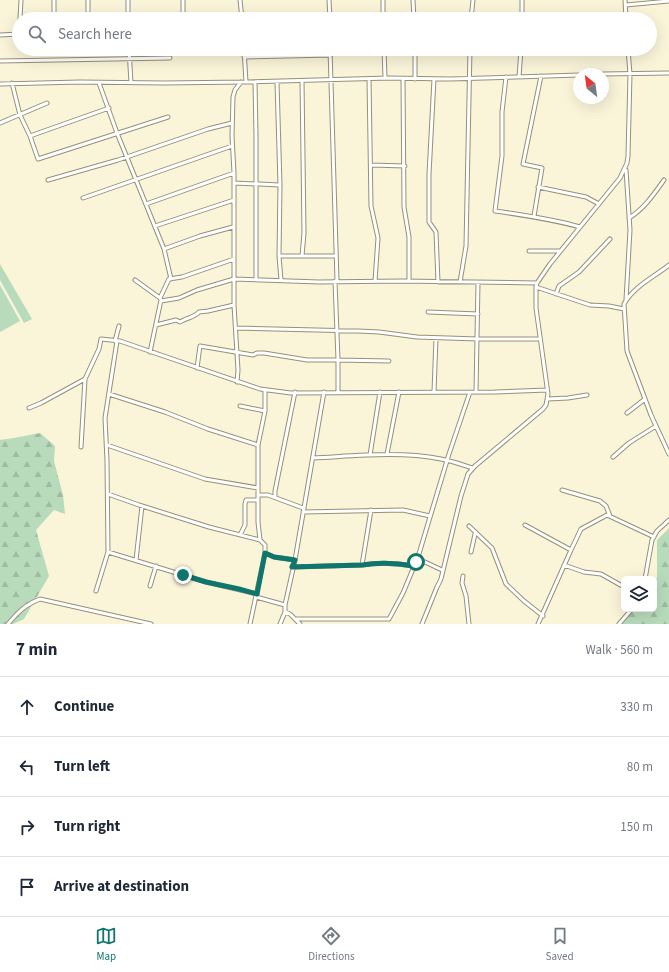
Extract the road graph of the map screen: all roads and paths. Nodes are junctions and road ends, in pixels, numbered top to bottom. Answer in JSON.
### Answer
{"nodes":[{"id":1,"x":21,"y":0,"type":"edge"},
{"id":2,"x":54,"y":0,"type":"edge"},
{"id":3,"x":88,"y":0,"type":"edge"},
{"id":4,"x":128,"y":0,"type":"edge"},
{"id":5,"x":183,"y":0,"type":"edge"},
{"id":6,"x":240,"y":0,"type":"edge"},
{"id":7,"x":329,"y":0,"type":"edge"},
{"id":8,"x":383,"y":0,"type":"edge"},
{"id":9,"x":413,"y":0,"type":"edge"},
{"id":10,"x":473,"y":0,"type":"edge"},
{"id":11,"x":522,"y":0,"type":"edge"},
{"id":12,"x":625,"y":0,"type":"edge"},
{"id":13,"x":669,"y":1,"type":"edge"},
{"id":14,"x":626,"y":5,"type":"junction"},
{"id":15,"x":20,"y":12,"type":"edge"},
{"id":16,"x":54,"y":12,"type":"edge"},
{"id":17,"x":88,"y":12,"type":"edge"},
{"id":18,"x":128,"y":12,"type":"edge"},
{"id":19,"x":183,"y":12,"type":"edge"},
{"id":20,"x":241,"y":12,"type":"edge"},
{"id":21,"x":330,"y":12,"type":"edge"},
{"id":22,"x":383,"y":12,"type":"edge"},
{"id":23,"x":414,"y":12,"type":"edge"},
{"id":24,"x":472,"y":12,"type":"edge"},
{"id":25,"x":522,"y":12,"type":"edge"},
{"id":26,"x":626,"y":12,"type":"edge"},
{"id":27,"x":12,"y":34,"type":"edge"},
{"id":28,"x":0,"y":35,"type":"edge"},
{"id":29,"x":130,"y":56,"type":"edge"},
{"id":30,"x":288,"y":56,"type":"edge"},
{"id":31,"x":331,"y":56,"type":"edge"},
{"id":32,"x":384,"y":56,"type":"edge"},
{"id":33,"x":415,"y":56,"type":"edge"},
{"id":34,"x":470,"y":56,"type":"edge"},
{"id":35,"x":520,"y":56,"type":"edge"},
{"id":36,"x":629,"y":56,"type":"edge"},
{"id":37,"x":244,"y":57,"type":"joint"},
{"id":38,"x":170,"y":58,"type":"dead end"},
{"id":39,"x":130,"y":59,"type":"junction"},
{"id":40,"x":0,"y":61,"type":"edge"},
{"id":41,"x":669,"y":73,"type":"edge"},
{"id":42,"x":609,"y":74,"type":"edge"},
{"id":43,"x":630,"y":74,"type":"junction"},
{"id":44,"x":573,"y":75,"type":"edge"},
{"id":45,"x":519,"y":76,"type":"junction"},
{"id":46,"x":541,"y":76,"type":"junction"},
{"id":47,"x":385,"y":78,"type":"junction"},
{"id":48,"x":403,"y":78,"type":"junction"},
{"id":49,"x":470,"y":78,"type":"junction"},
{"id":50,"x":506,"y":78,"type":"junction"},
{"id":51,"x":369,"y":79,"type":"junction"},
{"id":52,"x":415,"y":79,"type":"junction"},
{"id":53,"x":434,"y":79,"type":"junction"},
{"id":54,"x":332,"y":80,"type":"junction"},
{"id":55,"x":302,"y":81,"type":"junction"},
{"id":56,"x":99,"y":82,"type":"junction"},
{"id":57,"x":241,"y":82,"type":"junction"},
{"id":58,"x":246,"y":82,"type":"junction"},
{"id":59,"x":255,"y":82,"type":"junction"},
{"id":60,"x":278,"y":82,"type":"junction"},
{"id":61,"x":12,"y":83,"type":"junction"},
{"id":62,"x":131,"y":83,"type":"junction"},
{"id":63,"x":0,"y":84,"type":"edge"},
{"id":64,"x":47,"y":103,"type":"dead end"},
{"id":65,"x":108,"y":108,"type":"junction"},
{"id":66,"x":20,"y":115,"type":"junction"},
{"id":67,"x":168,"y":116,"type":"dead end"},
{"id":68,"x":0,"y":123,"type":"edge"},
{"id":69,"x":232,"y":123,"type":"junction"},
{"id":70,"x":117,"y":133,"type":"junction"},
{"id":71,"x":30,"y":136,"type":"junction"},
{"id":72,"x":232,"y":146,"type":"junction"},
{"id":73,"x":127,"y":157,"type":"junction"},
{"id":74,"x":371,"y":165,"type":"junction"},
{"id":75,"x":405,"y":166,"type":"junction"},
{"id":76,"x":625,"y":169,"type":"junction"},
{"id":77,"x":234,"y":173,"type":"junction"},
{"id":78,"x":135,"y":179,"type":"junction"},
{"id":79,"x":48,"y":180,"type":"dead end"},
{"id":80,"x":664,"y":180,"type":"dead end"},
{"id":81,"x":234,"y":183,"type":"junction"},
{"id":82,"x":256,"y":184,"type":"junction"},
{"id":83,"x":280,"y":185,"type":"junction"},
{"id":84,"x":538,"y":187,"type":"junction"},
{"id":85,"x":83,"y":198,"type":"dead end"},
{"id":86,"x":234,"y":200,"type":"junction"},
{"id":87,"x":146,"y":204,"type":"junction"},
{"id":88,"x":599,"y":204,"type":"junction"},
{"id":89,"x":534,"y":216,"type":"junction"},
{"id":90,"x":629,"y":218,"type":"junction"},
{"id":91,"x":155,"y":226,"type":"junction"},
{"id":92,"x":234,"y":227,"type":"junction"},
{"id":93,"x":580,"y":227,"type":"junction"},
{"id":94,"x":610,"y":239,"type":"dead end"},
{"id":95,"x":164,"y":249,"type":"junction"},
{"id":96,"x":529,"y":251,"type":"dead end"},
{"id":97,"x":560,"y":251,"type":"junction"},
{"id":98,"x":279,"y":256,"type":"junction"},
{"id":99,"x":302,"y":256,"type":"junction"},
{"id":100,"x":336,"y":256,"type":"junction"},
{"id":101,"x":234,"y":259,"type":"junction"},
{"id":102,"x":669,"y":265,"type":"edge"},
{"id":103,"x":171,"y":279,"type":"junction"},
{"id":104,"x":234,"y":279,"type":"junction"},
{"id":105,"x":135,"y":280,"type":"dead end"},
{"id":106,"x":256,"y":280,"type":"junction"},
{"id":107,"x":281,"y":280,"type":"junction"},
{"id":108,"x":336,"y":281,"type":"junction"},
{"id":109,"x":375,"y":281,"type":"junction"},
{"id":110,"x":409,"y":281,"type":"junction"},
{"id":111,"x":438,"y":282,"type":"junction"},
{"id":112,"x":460,"y":282,"type":"junction"},
{"id":113,"x":478,"y":283,"type":"junction"},
{"id":114,"x":536,"y":285,"type":"junction"},
{"id":115,"x":556,"y":294,"type":"junction"},
{"id":116,"x":161,"y":300,"type":"junction"},
{"id":117,"x":626,"y":300,"type":"junction"},
{"id":118,"x":234,"y":305,"type":"junction"},
{"id":119,"x":624,"y":310,"type":"junction"},
{"id":120,"x":428,"y":312,"type":"dead end"},
{"id":121,"x":478,"y":314,"type":"junction"},
{"id":122,"x":156,"y":325,"type":"junction"},
{"id":123,"x":119,"y":326,"type":"dead end"},
{"id":124,"x":236,"y":328,"type":"junction"},
{"id":125,"x":337,"y":330,"type":"junction"},
{"id":126,"x":436,"y":338,"type":"junction"},
{"id":127,"x":478,"y":339,"type":"junction"},
{"id":128,"x":540,"y":339,"type":"junction"},
{"id":129,"x":116,"y":341,"type":"junction"},
{"id":130,"x":150,"y":352,"type":"junction"},
{"id":131,"x":237,"y":353,"type":"junction"},
{"id":132,"x":338,"y":360,"type":"junction"},
{"id":133,"x":389,"y":361,"type":"dead end"},
{"id":134,"x":197,"y":368,"type":"junction"},
{"id":135,"x":85,"y":379,"type":"junction"},
{"id":136,"x":237,"y":382,"type":"junction"},
{"id":137,"x":265,"y":390,"type":"junction"},
{"id":138,"x":547,"y":390,"type":"junction"},
{"id":139,"x":295,"y":392,"type":"junction"},
{"id":140,"x":324,"y":392,"type":"junction"},
{"id":141,"x":338,"y":392,"type":"junction"},
{"id":142,"x":380,"y":392,"type":"junction"},
{"id":143,"x":399,"y":392,"type":"junction"},
{"id":144,"x":434,"y":392,"type":"junction"},
{"id":145,"x":470,"y":392,"type":"junction"},
{"id":146,"x":476,"y":392,"type":"junction"},
{"id":147,"x":110,"y":394,"type":"junction"},
{"id":148,"x":587,"y":395,"type":"dead end"},
{"id":149,"x":548,"y":399,"type":"junction"},
{"id":150,"x":645,"y":399,"type":"junction"},
{"id":151,"x":240,"y":406,"type":"dead end"},
{"id":152,"x":29,"y":408,"type":"dead end"},
{"id":153,"x":265,"y":411,"type":"junction"},
{"id":154,"x":627,"y":413,"type":"dead end"},
{"id":155,"x":656,"y":426,"type":"junction"},
{"id":156,"x":107,"y":445,"type":"junction"},
{"id":157,"x":258,"y":445,"type":"junction"},
{"id":158,"x":81,"y":447,"type":"dead end"},
{"id":159,"x":387,"y":454,"type":"junction"},
{"id":160,"x":669,"y":454,"type":"edge"},
{"id":161,"x":370,"y":455,"type":"junction"},
{"id":162,"x":613,"y":457,"type":"dead end"},
{"id":163,"x":313,"y":458,"type":"junction"},
{"id":164,"x":447,"y":460,"type":"junction"},
{"id":165,"x":474,"y":468,"type":"junction"},
{"id":166,"x":258,"y":488,"type":"junction"},
{"id":167,"x":562,"y":490,"type":"dead end"},
{"id":168,"x":108,"y":494,"type":"junction"},
{"id":169,"x":258,"y":495,"type":"junction"},
{"id":170,"x":275,"y":497,"type":"junction"},
{"id":171,"x":258,"y":500,"type":"junction"},
{"id":172,"x":142,"y":506,"type":"junction"},
{"id":173,"x":303,"y":510,"type":"junction"},
{"id":174,"x":371,"y":510,"type":"junction"},
{"id":175,"x":430,"y":516,"type":"junction"},
{"id":176,"x":610,"y":516,"type":"junction"},
{"id":177,"x":669,"y":520,"type":"edge"},
{"id":178,"x":525,"y":525,"type":"dead end"},
{"id":179,"x":469,"y":526,"type":"dead end"},
{"id":180,"x":475,"y":534,"type":"junction"},
{"id":181,"x":240,"y":535,"type":"junction"},
{"id":182,"x":654,"y":537,"type":"junction"},
{"id":183,"x":260,"y":540,"type":"junction"},
{"id":184,"x":571,"y":550,"type":"junction"},
{"id":185,"x":108,"y":552,"type":"junction"},
{"id":186,"x":471,"y":552,"type":"dead end"},
{"id":187,"x":265,"y":553,"type":"junction"},
{"id":188,"x":136,"y":560,"type":"junction"},
{"id":189,"x":295,"y":560,"type":"junction"},
{"id":190,"x":416,"y":562,"type":"junction"},
{"id":191,"x":362,"y":565,"type":"junction"},
{"id":192,"x":564,"y":565,"type":"junction"},
{"id":193,"x":156,"y":566,"type":"junction"},
{"id":194,"x":414,"y":566,"type":"junction"},
{"id":195,"x":292,"y":567,"type":"junction"},
{"id":196,"x":442,"y":570,"type":"junction"},
{"id":197,"x":463,"y":576,"type":"dead end"},
{"id":198,"x":646,"y":576,"type":"edge"},
{"id":199,"x":621,"y":585,"type":"edge"},
{"id":200,"x":150,"y":586,"type":"dead end"},
{"id":201,"x":96,"y":592,"type":"dead end"},
{"id":202,"x":256,"y":596,"type":"junction"},
{"id":203,"x":285,"y":605,"type":"junction"},
{"id":204,"x":285,"y":612,"type":"junction"},
{"id":205,"x":629,"y":612,"type":"edge"},
{"id":206,"x":543,"y":616,"type":"junction"},
{"id":207,"x":295,"y":619,"type":"junction"},
{"id":208,"x":389,"y":619,"type":"junction"},
{"id":209,"x":8,"y":624,"type":"edge"},
{"id":210,"x":151,"y":624,"type":"edge"},
{"id":211,"x":250,"y":624,"type":"edge"},
{"id":212,"x":280,"y":624,"type":"edge"},
{"id":213,"x":300,"y":624,"type":"edge"},
{"id":214,"x":386,"y":624,"type":"edge"},
{"id":215,"x":422,"y":624,"type":"edge"},
{"id":216,"x":469,"y":624,"type":"edge"},
{"id":217,"x":538,"y":624,"type":"edge"},
{"id":218,"x":619,"y":624,"type":"edge"}],
"edges":[{"from":1,"to":15,"type":"street"},
{"from":2,"to":16,"type":"street"},
{"from":3,"to":17,"type":"street"},
{"from":4,"to":18,"type":"street"},
{"from":5,"to":19,"type":"street"},
{"from":6,"to":20,"type":"street"},
{"from":7,"to":21,"type":"street"},
{"from":8,"to":22,"type":"street"},
{"from":9,"to":23,"type":"street"},
{"from":10,"to":24,"type":"street"},
{"from":11,"to":25,"type":"street"},
{"from":12,"to":14,"type":"street"},
{"from":13,"to":14,"type":"street"},
{"from":14,"to":26,"type":"street"},
{"from":27,"to":28,"type":"street"},
{"from":29,"to":39,"type":"street"},
{"from":30,"to":37,"type":"street"},
{"from":31,"to":54,"type":"street"},
{"from":32,"to":47,"type":"street"},
{"from":33,"to":52,"type":"street"},
{"from":34,"to":49,"type":"street"},
{"from":35,"to":45,"type":"street"},
{"from":36,"to":43,"type":"street"},
{"from":37,"to":58,"type":"street"},
{"from":38,"to":39,"type":"street"},
{"from":39,"to":40,"type":"street"},
{"from":39,"to":62,"type":"street"},
{"from":41,"to":43,"type":"street"},
{"from":42,"to":43,"type":"street"},
{"from":43,"to":76,"type":"street"},
{"from":44,"to":46,"type":"street"},
{"from":45,"to":46,"type":"street"},
{"from":45,"to":50,"type":"street"},
{"from":46,"to":84,"type":"street"},
{"from":47,"to":48,"type":"street"},
{"from":47,"to":51,"type":"street"},
{"from":48,"to":52,"type":"street"},
{"from":48,"to":75,"type":"street"},
{"from":49,"to":50,"type":"street"},
{"from":49,"to":53,"type":"street"},
{"from":49,"to":112,"type":"street"},
{"from":50,"to":89,"type":"street"},
{"from":51,"to":54,"type":"street"},
{"from":51,"to":74,"type":"street"},
{"from":52,"to":53,"type":"street"},
{"from":53,"to":111,"type":"street"},
{"from":54,"to":55,"type":"street"},
{"from":54,"to":100,"type":"street"},
{"from":55,"to":60,"type":"street"},
{"from":55,"to":99,"type":"street"},
{"from":56,"to":61,"type":"street"},
{"from":56,"to":62,"type":"street"},
{"from":56,"to":65,"type":"street"},
{"from":57,"to":58,"type":"street"},
{"from":57,"to":62,"type":"street"},
{"from":57,"to":69,"type":"street"},
{"from":58,"to":59,"type":"street"},
{"from":59,"to":60,"type":"street"},
{"from":59,"to":82,"type":"street"},
{"from":60,"to":83,"type":"street"},
{"from":61,"to":63,"type":"street"},
{"from":61,"to":66,"type":"street"},
{"from":64,"to":66,"type":"street"},
{"from":65,"to":70,"type":"street"},
{"from":65,"to":71,"type":"street"},
{"from":66,"to":68,"type":"street"},
{"from":66,"to":71,"type":"street"},
{"from":67,"to":70,"type":"street"},
{"from":69,"to":72,"type":"street"},
{"from":69,"to":73,"type":"street"},
{"from":70,"to":71,"type":"street"},
{"from":70,"to":73,"type":"street"},
{"from":72,"to":77,"type":"street"},
{"from":72,"to":78,"type":"street"},
{"from":73,"to":78,"type":"street"},
{"from":73,"to":79,"type":"street"},
{"from":74,"to":75,"type":"street"},
{"from":74,"to":109,"type":"street"},
{"from":75,"to":110,"type":"street"},
{"from":76,"to":88,"type":"street"},
{"from":76,"to":90,"type":"street"},
{"from":77,"to":81,"type":"street"},
{"from":77,"to":87,"type":"street"},
{"from":78,"to":85,"type":"street"},
{"from":78,"to":87,"type":"street"},
{"from":80,"to":90,"type":"street"},
{"from":81,"to":82,"type":"street"},
{"from":81,"to":86,"type":"street"},
{"from":82,"to":83,"type":"street"},
{"from":82,"to":106,"type":"street"},
{"from":83,"to":98,"type":"street"},
{"from":84,"to":88,"type":"street"},
{"from":84,"to":89,"type":"street"},
{"from":86,"to":91,"type":"street"},
{"from":86,"to":92,"type":"street"},
{"from":87,"to":91,"type":"street"},
{"from":88,"to":93,"type":"street"},
{"from":89,"to":93,"type":"street"},
{"from":90,"to":117,"type":"street"},
{"from":91,"to":95,"type":"street"},
{"from":92,"to":95,"type":"street"},
{"from":92,"to":101,"type":"street"},
{"from":93,"to":97,"type":"street"},
{"from":94,"to":115,"type":"street"},
{"from":95,"to":103,"type":"street"},
{"from":96,"to":97,"type":"street"},
{"from":97,"to":114,"type":"street"},
{"from":98,"to":99,"type":"street"},
{"from":98,"to":107,"type":"street"},
{"from":99,"to":100,"type":"street"},
{"from":100,"to":108,"type":"street"},
{"from":101,"to":103,"type":"street"},
{"from":101,"to":104,"type":"street"},
{"from":102,"to":117,"type":"street"},
{"from":103,"to":116,"type":"street"},
{"from":104,"to":106,"type":"street"},
{"from":104,"to":116,"type":"street"},
{"from":104,"to":118,"type":"street"},
{"from":105,"to":116,"type":"street"},
{"from":106,"to":107,"type":"street"},
{"from":107,"to":108,"type":"street"},
{"from":108,"to":109,"type":"street"},
{"from":108,"to":125,"type":"street"},
{"from":109,"to":110,"type":"street"},
{"from":110,"to":111,"type":"street"},
{"from":111,"to":112,"type":"street"},
{"from":112,"to":113,"type":"street"},
{"from":113,"to":114,"type":"street"},
{"from":113,"to":121,"type":"street"},
{"from":114,"to":115,"type":"street"},
{"from":114,"to":128,"type":"street"},
{"from":115,"to":119,"type":"street"},
{"from":116,"to":122,"type":"street"},
{"from":117,"to":119,"type":"street"},
{"from":118,"to":122,"type":"street"},
{"from":118,"to":124,"type":"street"},
{"from":119,"to":150,"type":"street"},
{"from":120,"to":121,"type":"street"},
{"from":121,"to":127,"type":"street"},
{"from":122,"to":130,"type":"street"},
{"from":123,"to":129,"type":"street"},
{"from":124,"to":125,"type":"street"},
{"from":124,"to":131,"type":"street"},
{"from":125,"to":126,"type":"street"},
{"from":125,"to":132,"type":"street"},
{"from":126,"to":127,"type":"street"},
{"from":126,"to":144,"type":"street"},
{"from":127,"to":128,"type":"street"},
{"from":127,"to":146,"type":"street"},
{"from":128,"to":138,"type":"street"},
{"from":129,"to":130,"type":"street"},
{"from":129,"to":135,"type":"street"},
{"from":129,"to":147,"type":"street"},
{"from":130,"to":134,"type":"street"},
{"from":131,"to":132,"type":"street"},
{"from":131,"to":134,"type":"street"},
{"from":131,"to":136,"type":"street"},
{"from":132,"to":133,"type":"street"},
{"from":132,"to":141,"type":"street"},
{"from":134,"to":136,"type":"street"},
{"from":135,"to":152,"type":"street"},
{"from":135,"to":158,"type":"street"},
{"from":136,"to":137,"type":"street"},
{"from":137,"to":139,"type":"street"},
{"from":137,"to":153,"type":"street"},
{"from":138,"to":146,"type":"street"},
{"from":138,"to":149,"type":"street"},
{"from":139,"to":140,"type":"street"},
{"from":139,"to":170,"type":"street"},
{"from":140,"to":141,"type":"street"},
{"from":140,"to":163,"type":"street"},
{"from":141,"to":142,"type":"street"},
{"from":142,"to":143,"type":"street"},
{"from":142,"to":161,"type":"street"},
{"from":143,"to":144,"type":"street"},
{"from":143,"to":159,"type":"street"},
{"from":144,"to":145,"type":"street"},
{"from":145,"to":146,"type":"street"},
{"from":145,"to":164,"type":"street"},
{"from":147,"to":156,"type":"street"},
{"from":147,"to":157,"type":"street"},
{"from":148,"to":149,"type":"street"},
{"from":149,"to":165,"type":"street"},
{"from":150,"to":154,"type":"street"},
{"from":150,"to":155,"type":"street"},
{"from":151,"to":153,"type":"street"},
{"from":153,"to":157,"type":"street"},
{"from":155,"to":160,"type":"street"},
{"from":155,"to":162,"type":"street"},
{"from":156,"to":166,"type":"street"},
{"from":156,"to":168,"type":"street"},
{"from":157,"to":166,"type":"street"},
{"from":159,"to":161,"type":"street"},
{"from":159,"to":164,"type":"street"},
{"from":161,"to":163,"type":"street"},
{"from":163,"to":173,"type":"street"},
{"from":164,"to":165,"type":"street"},
{"from":164,"to":175,"type":"street"},
{"from":165,"to":196,"type":"street"},
{"from":166,"to":169,"type":"street"},
{"from":167,"to":176,"type":"street"},
{"from":168,"to":172,"type":"street"},
{"from":168,"to":185,"type":"street"},
{"from":169,"to":170,"type":"street"},
{"from":169,"to":171,"type":"street"},
{"from":170,"to":173,"type":"street"},
{"from":171,"to":181,"type":"street"},
{"from":171,"to":183,"type":"street"},
{"from":172,"to":181,"type":"street"},
{"from":172,"to":188,"type":"street"},
{"from":173,"to":174,"type":"street"},
{"from":173,"to":189,"type":"street"},
{"from":174,"to":175,"type":"street"},
{"from":174,"to":191,"type":"street"},
{"from":175,"to":190,"type":"street"},
{"from":176,"to":182,"type":"street"},
{"from":176,"to":184,"type":"street"},
{"from":177,"to":182,"type":"street"},
{"from":178,"to":184,"type":"street"},
{"from":179,"to":180,"type":"street"},
{"from":180,"to":186,"type":"street"},
{"from":180,"to":206,"type":"street"},
{"from":181,"to":183,"type":"street"},
{"from":182,"to":198,"type":"street"},
{"from":183,"to":187,"type":"street"},
{"from":184,"to":192,"type":"street"},
{"from":185,"to":188,"type":"street"},
{"from":185,"to":201,"type":"street"},
{"from":187,"to":189,"type":"street"},
{"from":187,"to":202,"type":"street"},
{"from":188,"to":193,"type":"street"},
{"from":189,"to":195,"type":"street"},
{"from":190,"to":194,"type":"street"},
{"from":190,"to":196,"type":"street"},
{"from":191,"to":194,"type":"street"},
{"from":191,"to":195,"type":"street"},
{"from":192,"to":199,"type":"street"},
{"from":192,"to":206,"type":"street"},
{"from":193,"to":200,"type":"street"},
{"from":193,"to":202,"type":"street"},
{"from":194,"to":208,"type":"street"},
{"from":195,"to":203,"type":"street"},
{"from":196,"to":215,"type":"street"},
{"from":197,"to":216,"type":"street"},
{"from":202,"to":203,"type":"street"},
{"from":202,"to":211,"type":"street"},
{"from":203,"to":204,"type":"street"},
{"from":204,"to":207,"type":"street"},
{"from":204,"to":212,"type":"street"},
{"from":205,"to":218,"type":"street"},
{"from":206,"to":217,"type":"street"},
{"from":207,"to":208,"type":"street"},
{"from":207,"to":213,"type":"street"},
{"from":208,"to":214,"type":"street"},
{"from":209,"to":210,"type":"street"}]}
